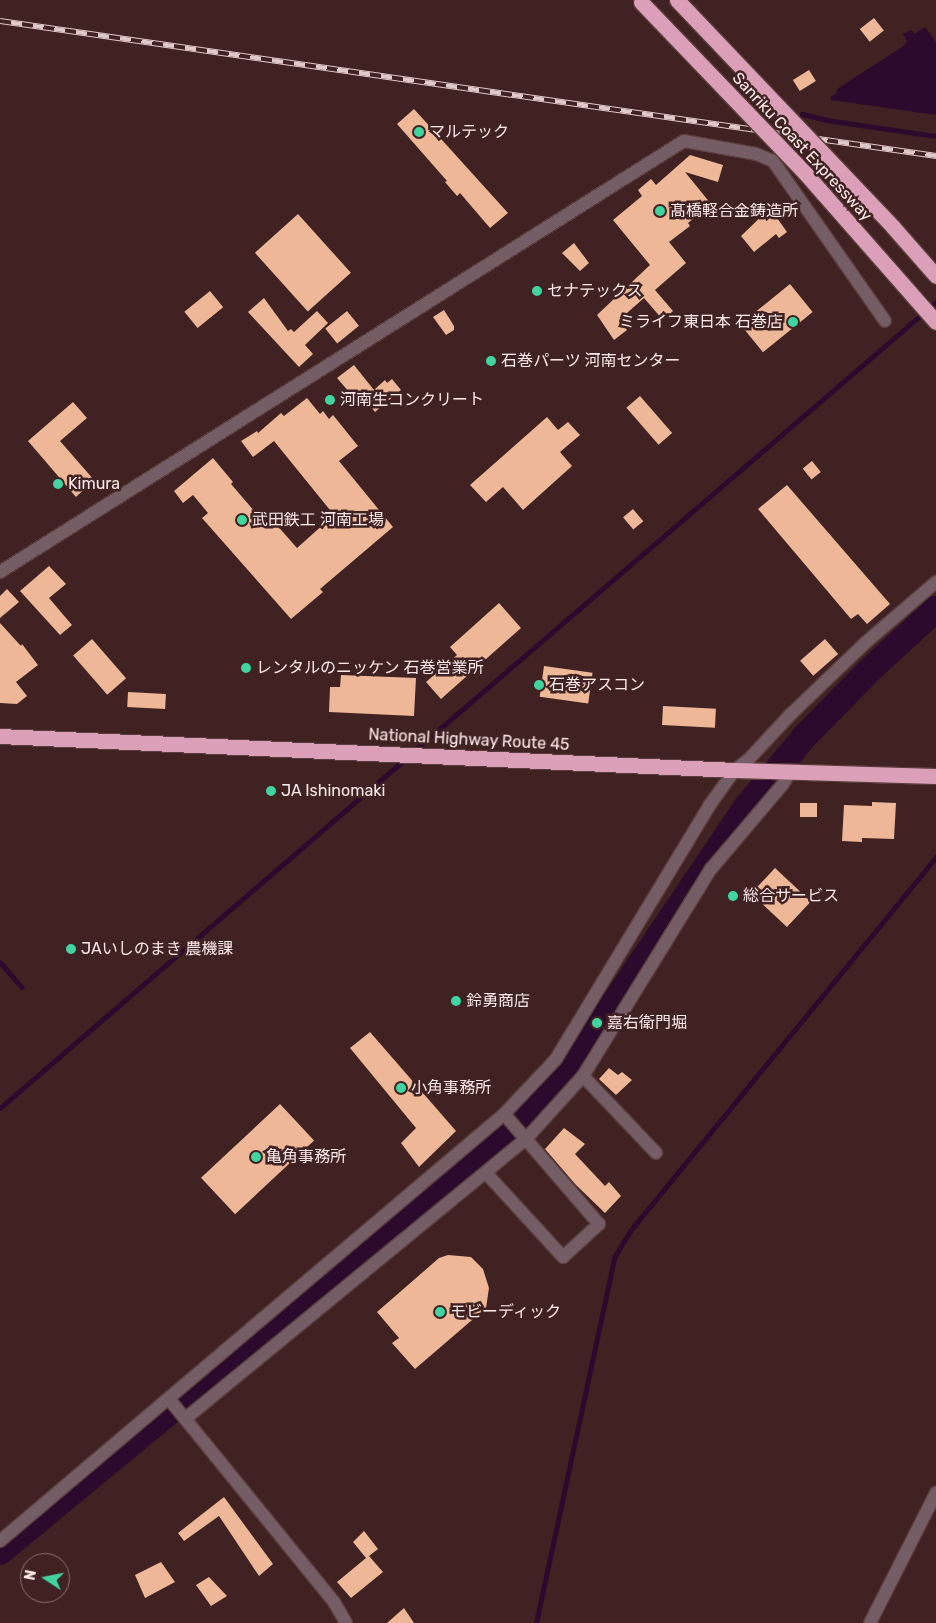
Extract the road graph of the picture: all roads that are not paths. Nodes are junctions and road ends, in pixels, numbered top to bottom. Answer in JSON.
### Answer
{"nodes":[{"id":1,"x":677,"y":0,"type":"edge"},
{"id":2,"x":640,"y":1,"type":"edge"},
{"id":3,"x":936,"y":276,"type":"edge"},
{"id":4,"x":885,"y":321,"type":"dead end"},
{"id":5,"x":936,"y":322,"type":"edge"},
{"id":6,"x":0,"y":572,"type":"edge"},
{"id":7,"x":936,"y":582,"type":"edge"},
{"id":8,"x":0,"y":736,"type":"edge"},
{"id":9,"x":735,"y":770,"type":"junction"},
{"id":10,"x":790,"y":772,"type":"junction"},
{"id":11,"x":936,"y":776,"type":"edge"},
{"id":12,"x":583,"y":1076,"type":"junction"},
{"id":13,"x":504,"y":1114,"type":"junction"},
{"id":14,"x":526,"y":1139,"type":"junction"},
{"id":15,"x":656,"y":1153,"type":"dead end"},
{"id":16,"x":486,"y":1174,"type":"junction"},
{"id":17,"x":169,"y":1399,"type":"junction"},
{"id":18,"x":184,"y":1417,"type":"junction"},
{"id":19,"x":936,"y":1493,"type":"edge"},
{"id":20,"x":0,"y":1541,"type":"edge"},
{"id":21,"x":346,"y":1623,"type":"edge"},
{"id":22,"x":870,"y":1623,"type":"edge"}],
"edges":[{"from":1,"to":3,"type":"highway","name":"Sanriku Coast Expressway","bridge":true},
{"from":2,"to":5,"type":"highway","name":"Sanriku Coast Expressway","bridge":true},
{"from":4,"to":6,"type":"street"},
{"from":7,"to":9,"type":"street"},
{"from":8,"to":9,"type":"highway","name":"National Highway Route 45"},
{"from":9,"to":10,"type":"highway","name":"National Highway Route 45"},
{"from":9,"to":13,"type":"street"},
{"from":10,"to":11,"type":"highway","name":"National Highway Route 45"},
{"from":10,"to":12,"type":"street"},
{"from":12,"to":14,"type":"street"},
{"from":12,"to":15,"type":"street"},
{"from":13,"to":14,"type":"street"},
{"from":13,"to":17,"type":"street"},
{"from":14,"to":16,"type":"street"},
{"from":14,"to":16,"type":"street"},
{"from":16,"to":18,"type":"street"},
{"from":17,"to":18,"type":"street"},
{"from":17,"to":20,"type":"street"},
{"from":18,"to":21,"type":"street"},
{"from":19,"to":22,"type":"street"}]}
